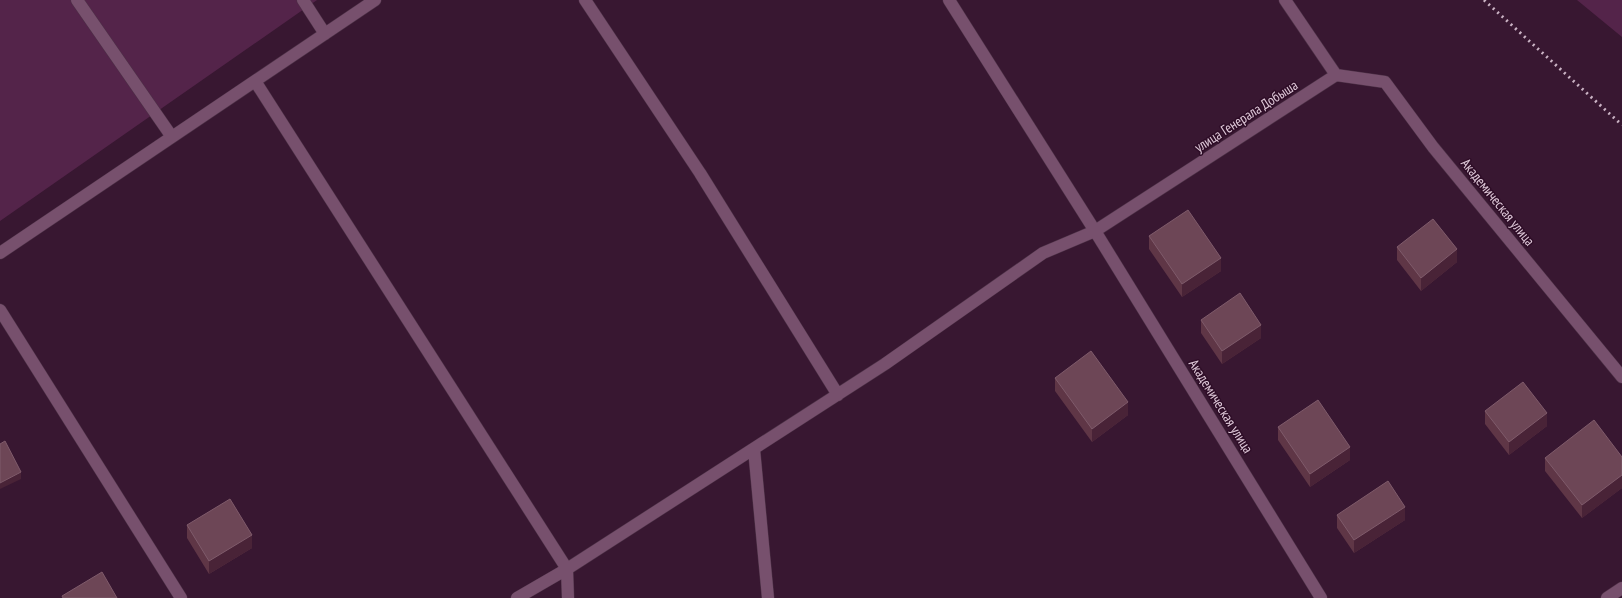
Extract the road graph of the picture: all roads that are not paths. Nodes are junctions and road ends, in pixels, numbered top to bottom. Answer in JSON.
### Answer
{"nodes":[{"id":1,"x":77,"y":0,"type":"edge"},
{"id":2,"x":303,"y":0,"type":"edge"},
{"id":3,"x":375,"y":0,"type":"edge"},
{"id":4,"x":585,"y":0,"type":"edge"},
{"id":5,"x":949,"y":0,"type":"edge"},
{"id":6,"x":1285,"y":0,"type":"edge"},
{"id":7,"x":325,"y":34,"type":"junction"},
{"id":8,"x":1336,"y":75,"type":"junction"},
{"id":9,"x":254,"y":81,"type":"junction"},
{"id":10,"x":172,"y":137,"type":"junction"},
{"id":11,"x":1095,"y":231,"type":"junction"},
{"id":12,"x":0,"y":254,"type":"edge"},
{"id":13,"x":0,"y":310,"type":"edge"},
{"id":14,"x":1622,"y":377,"type":"edge"},
{"id":15,"x":838,"y":395,"type":"junction"},
{"id":16,"x":754,"y":449,"type":"junction"},
{"id":17,"x":567,"y":569,"type":"junction"},
{"id":18,"x":1622,"y":588,"type":"edge"},
{"id":19,"x":181,"y":598,"type":"edge"},
{"id":20,"x":517,"y":598,"type":"edge"},
{"id":21,"x":568,"y":598,"type":"edge"},
{"id":22,"x":768,"y":598,"type":"edge"},
{"id":23,"x":1321,"y":598,"type":"edge"},
{"id":24,"x":1607,"y":598,"type":"edge"}],
"edges":[{"from":1,"to":10,"type":"street"},
{"from":2,"to":7,"type":"street"},
{"from":3,"to":7,"type":"street"},
{"from":4,"to":15,"type":"street"},
{"from":5,"to":11,"type":"street","name":"Академическая улица"},
{"from":6,"to":8,"type":"street"},
{"from":7,"to":9,"type":"street"},
{"from":8,"to":11,"type":"street","name":"улица Генерала Добыша"},
{"from":8,"to":14,"type":"street","name":"Академическая улица"},
{"from":9,"to":10,"type":"street"},
{"from":9,"to":17,"type":"street"},
{"from":10,"to":12,"type":"street"},
{"from":11,"to":15,"type":"street","name":"улица Генерала Добыша"},
{"from":11,"to":23,"type":"street","name":"Академическая улица"},
{"from":13,"to":19,"type":"street"},
{"from":15,"to":16,"type":"street","name":"улица Генерала Добыша"},
{"from":16,"to":17,"type":"street","name":"улица Генерала Добыша"},
{"from":16,"to":22,"type":"street"},
{"from":17,"to":20,"type":"street","name":"улица Генерала Добыша"},
{"from":17,"to":21,"type":"street"},
{"from":18,"to":24,"type":"street"}]}
